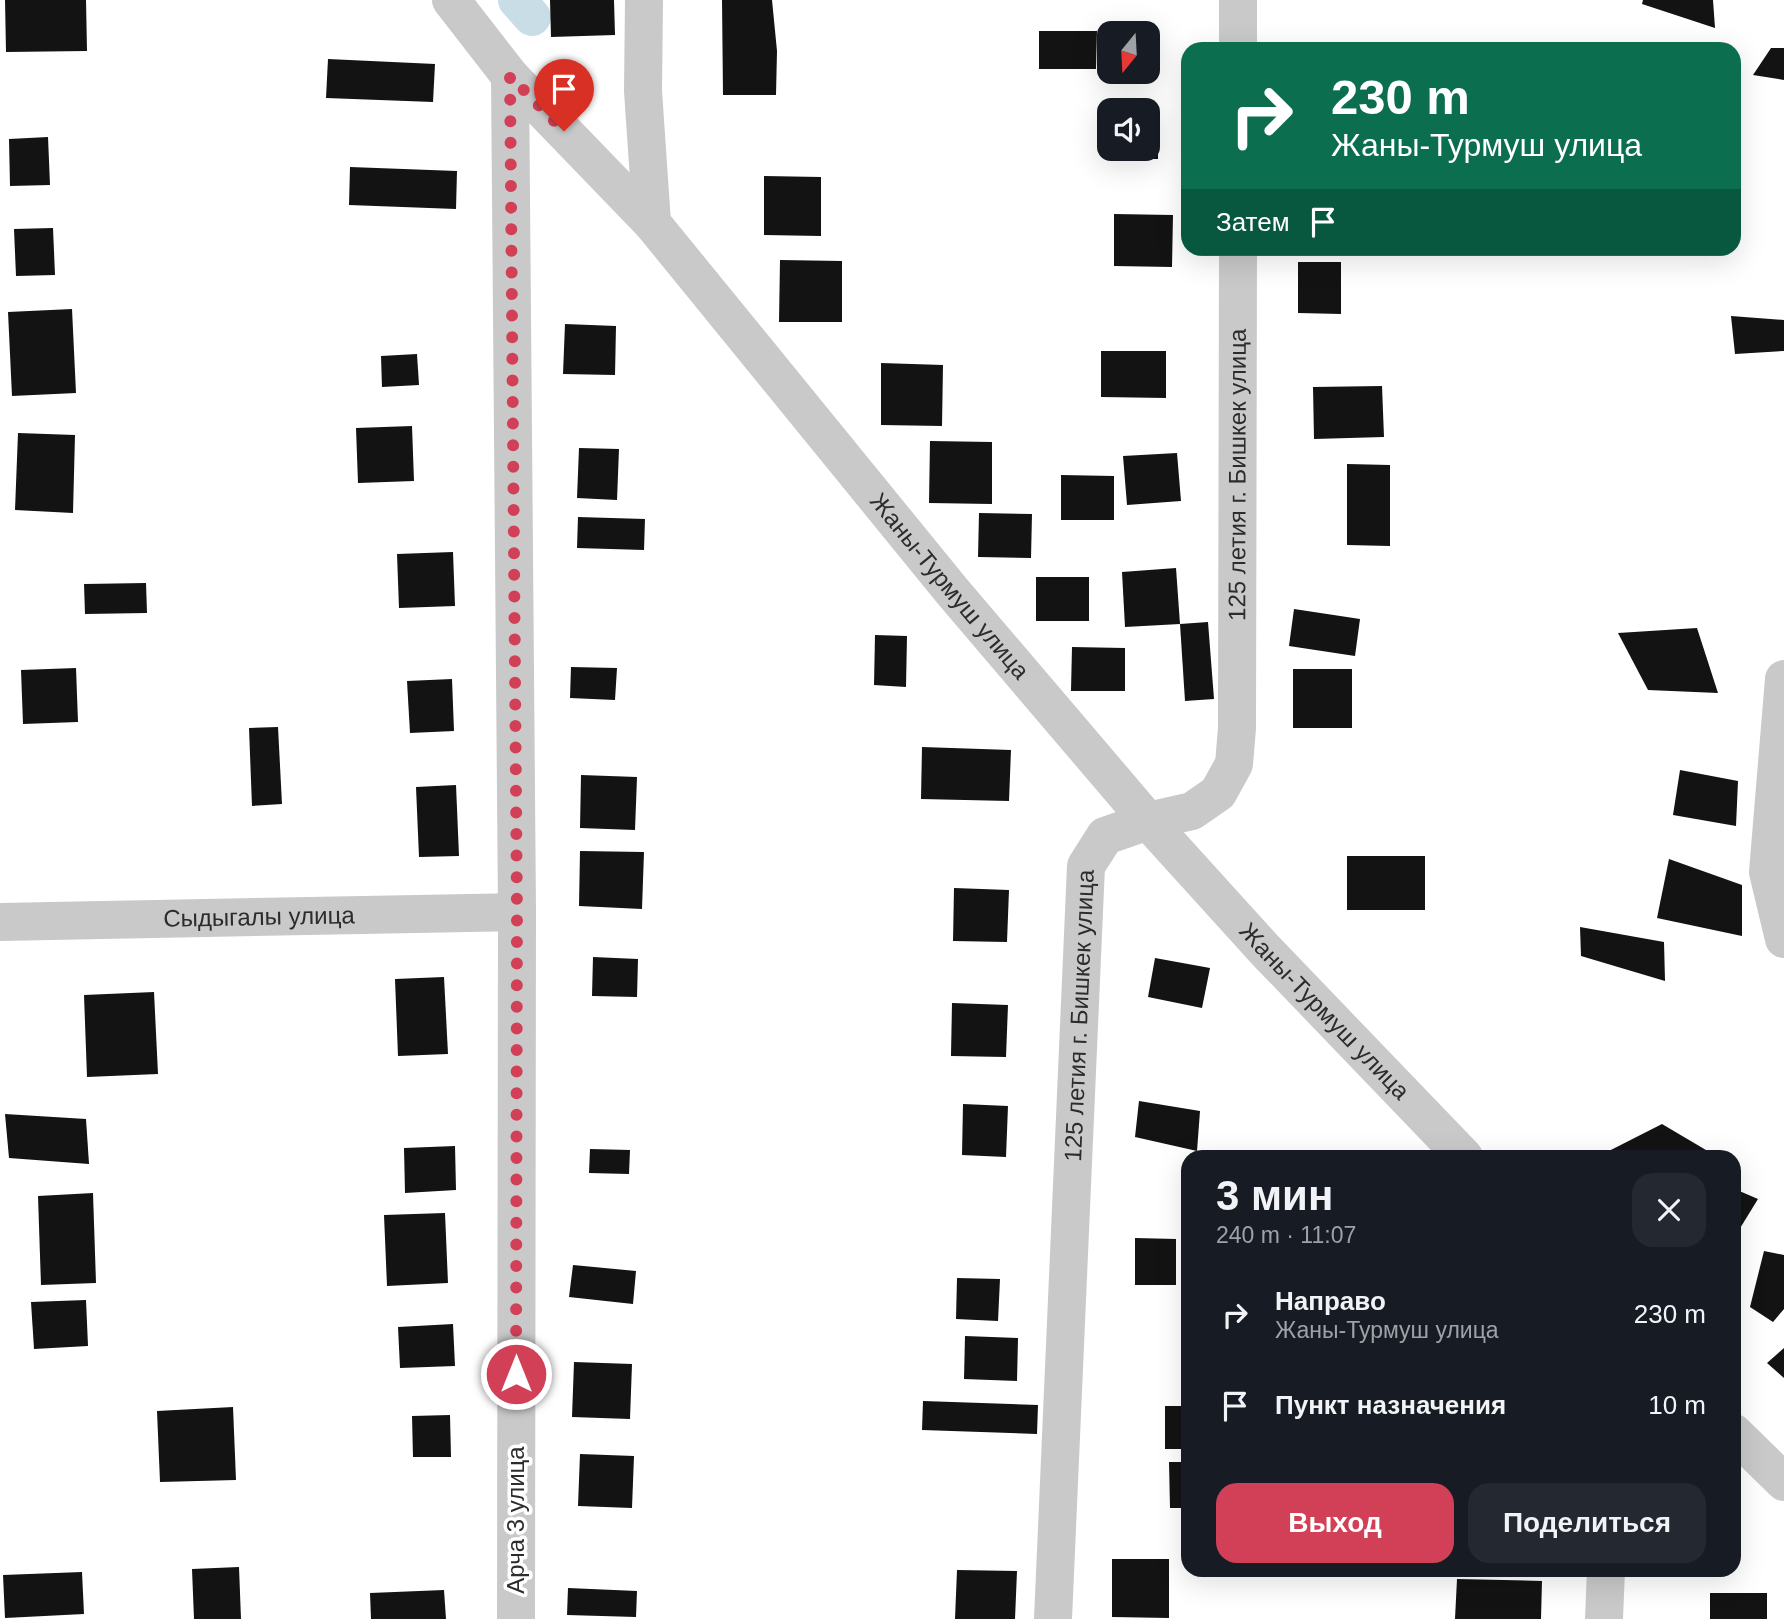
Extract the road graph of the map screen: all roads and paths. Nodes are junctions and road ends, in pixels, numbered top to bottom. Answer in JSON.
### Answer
{"nodes":[{"id":1,"x":451,"y":0,"type":"edge"},
{"id":2,"x":644,"y":0,"type":"edge"},
{"id":3,"x":1238,"y":0,"type":"edge"},
{"id":4,"x":1238,"y":42,"type":"edge"},
{"id":5,"x":510,"y":76,"type":"junction"},
{"id":6,"x":652,"y":223,"type":"junction"},
{"id":7,"x":1238,"y":256,"type":"edge"},
{"id":8,"x":1784,"y":679,"type":"edge"},
{"id":9,"x":1147,"y":821,"type":"junction"},
{"id":10,"x":517,"y":912,"type":"junction"},
{"id":11,"x":0,"y":922,"type":"edge"},
{"id":12,"x":1784,"y":939,"type":"edge"},
{"id":13,"x":1457,"y":1150,"type":"edge"},
{"id":14,"x":1741,"y":1440,"type":"edge"},
{"id":15,"x":1784,"y":1482,"type":"edge"},
{"id":16,"x":1606,"y":1577,"type":"edge"},
{"id":17,"x":516,"y":1619,"type":"edge"},
{"id":18,"x":1053,"y":1619,"type":"edge"},
{"id":19,"x":1604,"y":1619,"type":"edge"}],
"edges":[{"from":1,"to":5,"type":"street","name":"Жаны-Турмуш улица"},
{"from":2,"to":6,"type":"street"},
{"from":3,"to":4,"type":"street"},
{"from":5,"to":6,"type":"street","name":"Жаны-Турмуш улица"},
{"from":5,"to":10,"type":"street","name":"Арча 3 улица"},
{"from":6,"to":9,"type":"street","name":"Жаны-Турмуш улица"},
{"from":7,"to":9,"type":"street","name":"125 летия г. Бишкек улица"},
{"from":8,"to":12,"type":"street"},
{"from":9,"to":13,"type":"street","name":"Жаны-Турмуш улица"},
{"from":9,"to":18,"type":"street","name":"125 летия г. Бишкек улица"},
{"from":10,"to":11,"type":"street","name":"Сыдыгалы улица"},
{"from":10,"to":17,"type":"street","name":"Арча 3 улица"},
{"from":14,"to":15,"type":"street"},
{"from":16,"to":19,"type":"street"}]}
